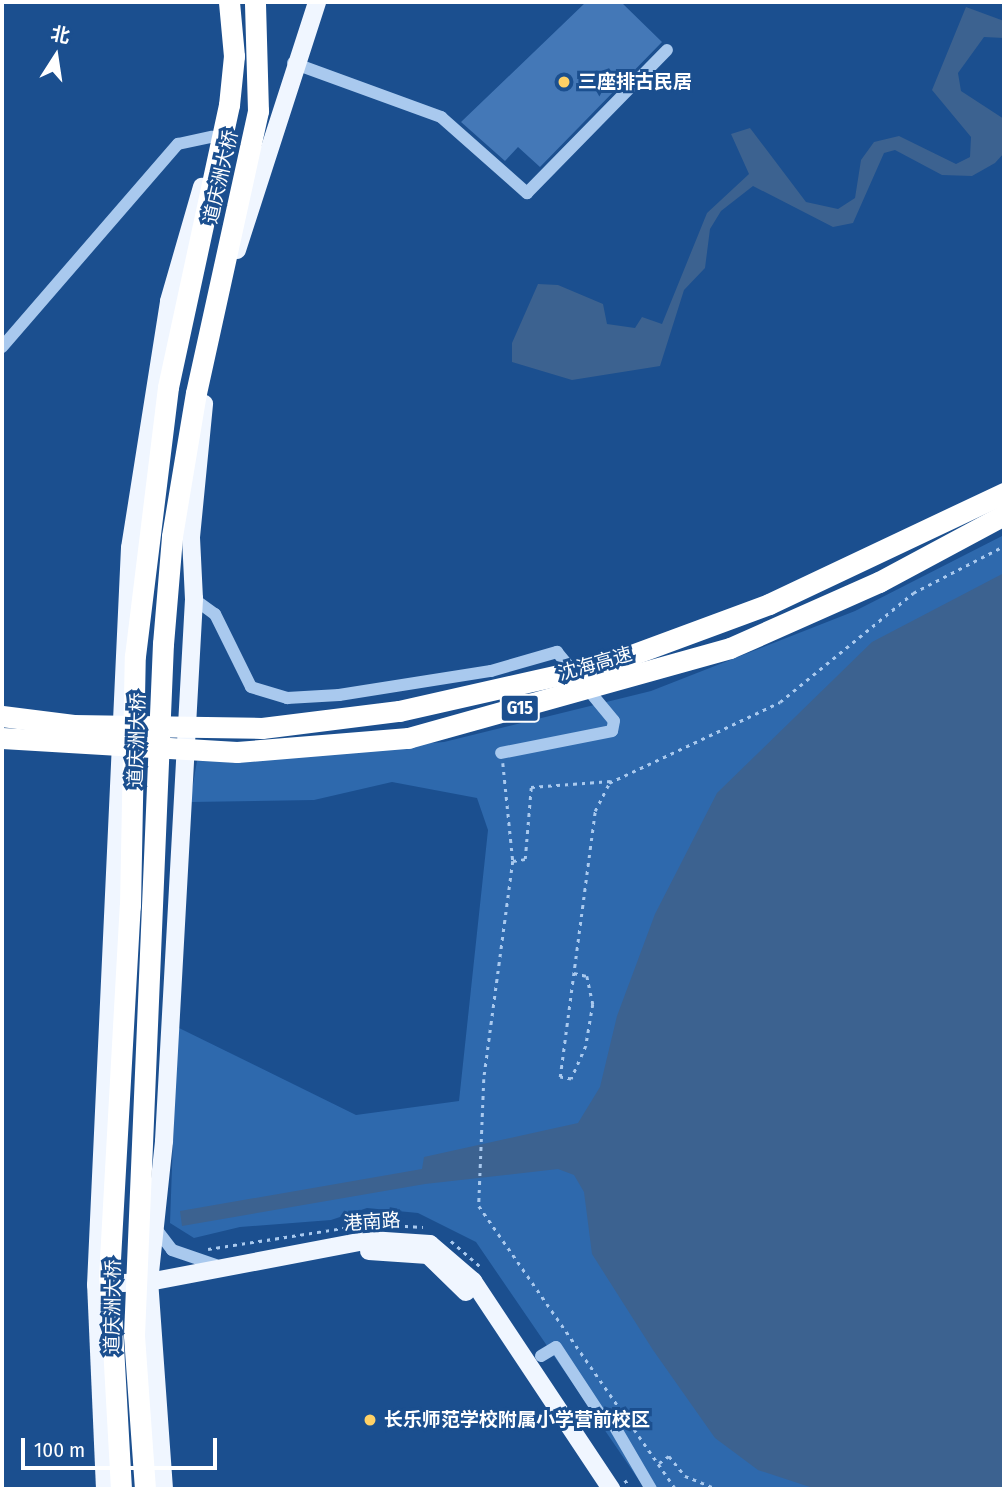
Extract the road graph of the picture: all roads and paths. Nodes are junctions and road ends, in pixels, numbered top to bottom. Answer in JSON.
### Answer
{"nodes":[{"id":1,"x":229,"y":2,"type":"edge"},
{"id":2,"x":255,"y":2,"type":"edge"},
{"id":3,"x":264,"y":2,"type":"edge"},
{"id":4,"x":317,"y":2,"type":"edge"},
{"id":5,"x":667,"y":50,"type":"dead end"},
{"id":6,"x":293,"y":62,"type":"junction"},
{"id":7,"x":212,"y":137,"type":"junction"},
{"id":8,"x":2,"y":347,"type":"edge"},
{"id":9,"x":1004,"y":493,"type":"edge"},
{"id":10,"x":1004,"y":515,"type":"edge"},
{"id":11,"x":1004,"y":546,"type":"edge"},
{"id":12,"x":194,"y":599,"type":"junction"},
{"id":13,"x":2,"y":716,"type":"edge"},
{"id":14,"x":2,"y":738,"type":"edge"},
{"id":15,"x":501,"y":753,"type":"joint"},
{"id":16,"x":611,"y":781,"type":"junction"},
{"id":17,"x":513,"y":861,"type":"junction"},
{"id":18,"x":573,"y":973,"type":"junction"},
{"id":19,"x":367,"y":1225,"type":"dead end"},
{"id":20,"x":354,"y":1227,"type":"dead end"},
{"id":21,"x":157,"y":1230,"type":"junction"},
{"id":22,"x":434,"y":1232,"type":"dead end"},
{"id":23,"x":441,"y":1235,"type":"dead end"},
{"id":24,"x":200,"y":1250,"type":"dead end"},
{"id":25,"x":234,"y":1266,"type":"junction"},
{"id":26,"x":486,"y":1274,"type":"dead end"},
{"id":27,"x":149,"y":1287,"type":"junction"},
{"id":28,"x":97,"y":1291,"type":"junction"},
{"id":29,"x":541,"y":1356,"type":"dead end"},
{"id":30,"x":658,"y":1463,"type":"junction"},
{"id":31,"x":617,"y":1484,"type":"edge"},
{"id":32,"x":105,"y":1489,"type":"edge"},
{"id":33,"x":121,"y":1489,"type":"edge"},
{"id":34,"x":145,"y":1489,"type":"edge"},
{"id":35,"x":164,"y":1489,"type":"edge"},
{"id":36,"x":597,"y":1489,"type":"edge"},
{"id":37,"x":631,"y":1489,"type":"edge"},
{"id":38,"x":652,"y":1489,"type":"edge"},
{"id":39,"x":676,"y":1489,"type":"edge"},
{"id":40,"x":715,"y":1489,"type":"edge"}],
"edges":[{"from":1,"to":33,"type":"highway","name":"道庆洲大桥"},
{"from":2,"to":34,"type":"highway","name":"道庆洲大桥"},
{"from":3,"to":7,"type":"main road"},
{"from":4,"to":6,"type":"main road"},
{"from":5,"to":6,"type":"street"},
{"from":6,"to":12,"type":"main road"},
{"from":7,"to":8,"type":"street"},
{"from":7,"to":28,"type":"main road"},
{"from":9,"to":13,"type":"highway","name":"沈海高速","number":"G15"},
{"from":10,"to":14,"type":"highway","name":"沈海高速","number":"G15"},
{"from":11,"to":16,"type":"path"},
{"from":12,"to":15,"type":"street"},
{"from":12,"to":21,"type":"main road"},
{"from":15,"to":17,"type":"path"},
{"from":16,"to":17,"type":"path"},
{"from":16,"to":18,"type":"path"},
{"from":17,"to":30,"type":"path"},
{"from":18,"to":18,"type":"path"},
{"from":19,"to":22,"type":"path"},
{"from":20,"to":24,"type":"path"},
{"from":21,"to":25,"type":"street"},
{"from":21,"to":27,"type":"main road"},
{"from":23,"to":26,"type":"path"},
{"from":25,"to":27,"type":"main road","name":"港南路"},
{"from":25,"to":31,"type":"main road","name":"港南路"},
{"from":27,"to":28,"type":"main road","name":"港南路"},
{"from":27,"to":35,"type":"main road"},
{"from":27,"to":36,"type":"main road","name":"港南路"},
{"from":28,"to":32,"type":"main road"},
{"from":29,"to":38,"type":"street"},
{"from":30,"to":39,"type":"path"},
{"from":30,"to":40,"type":"path"},
{"from":31,"to":37,"type":"path"}]}
